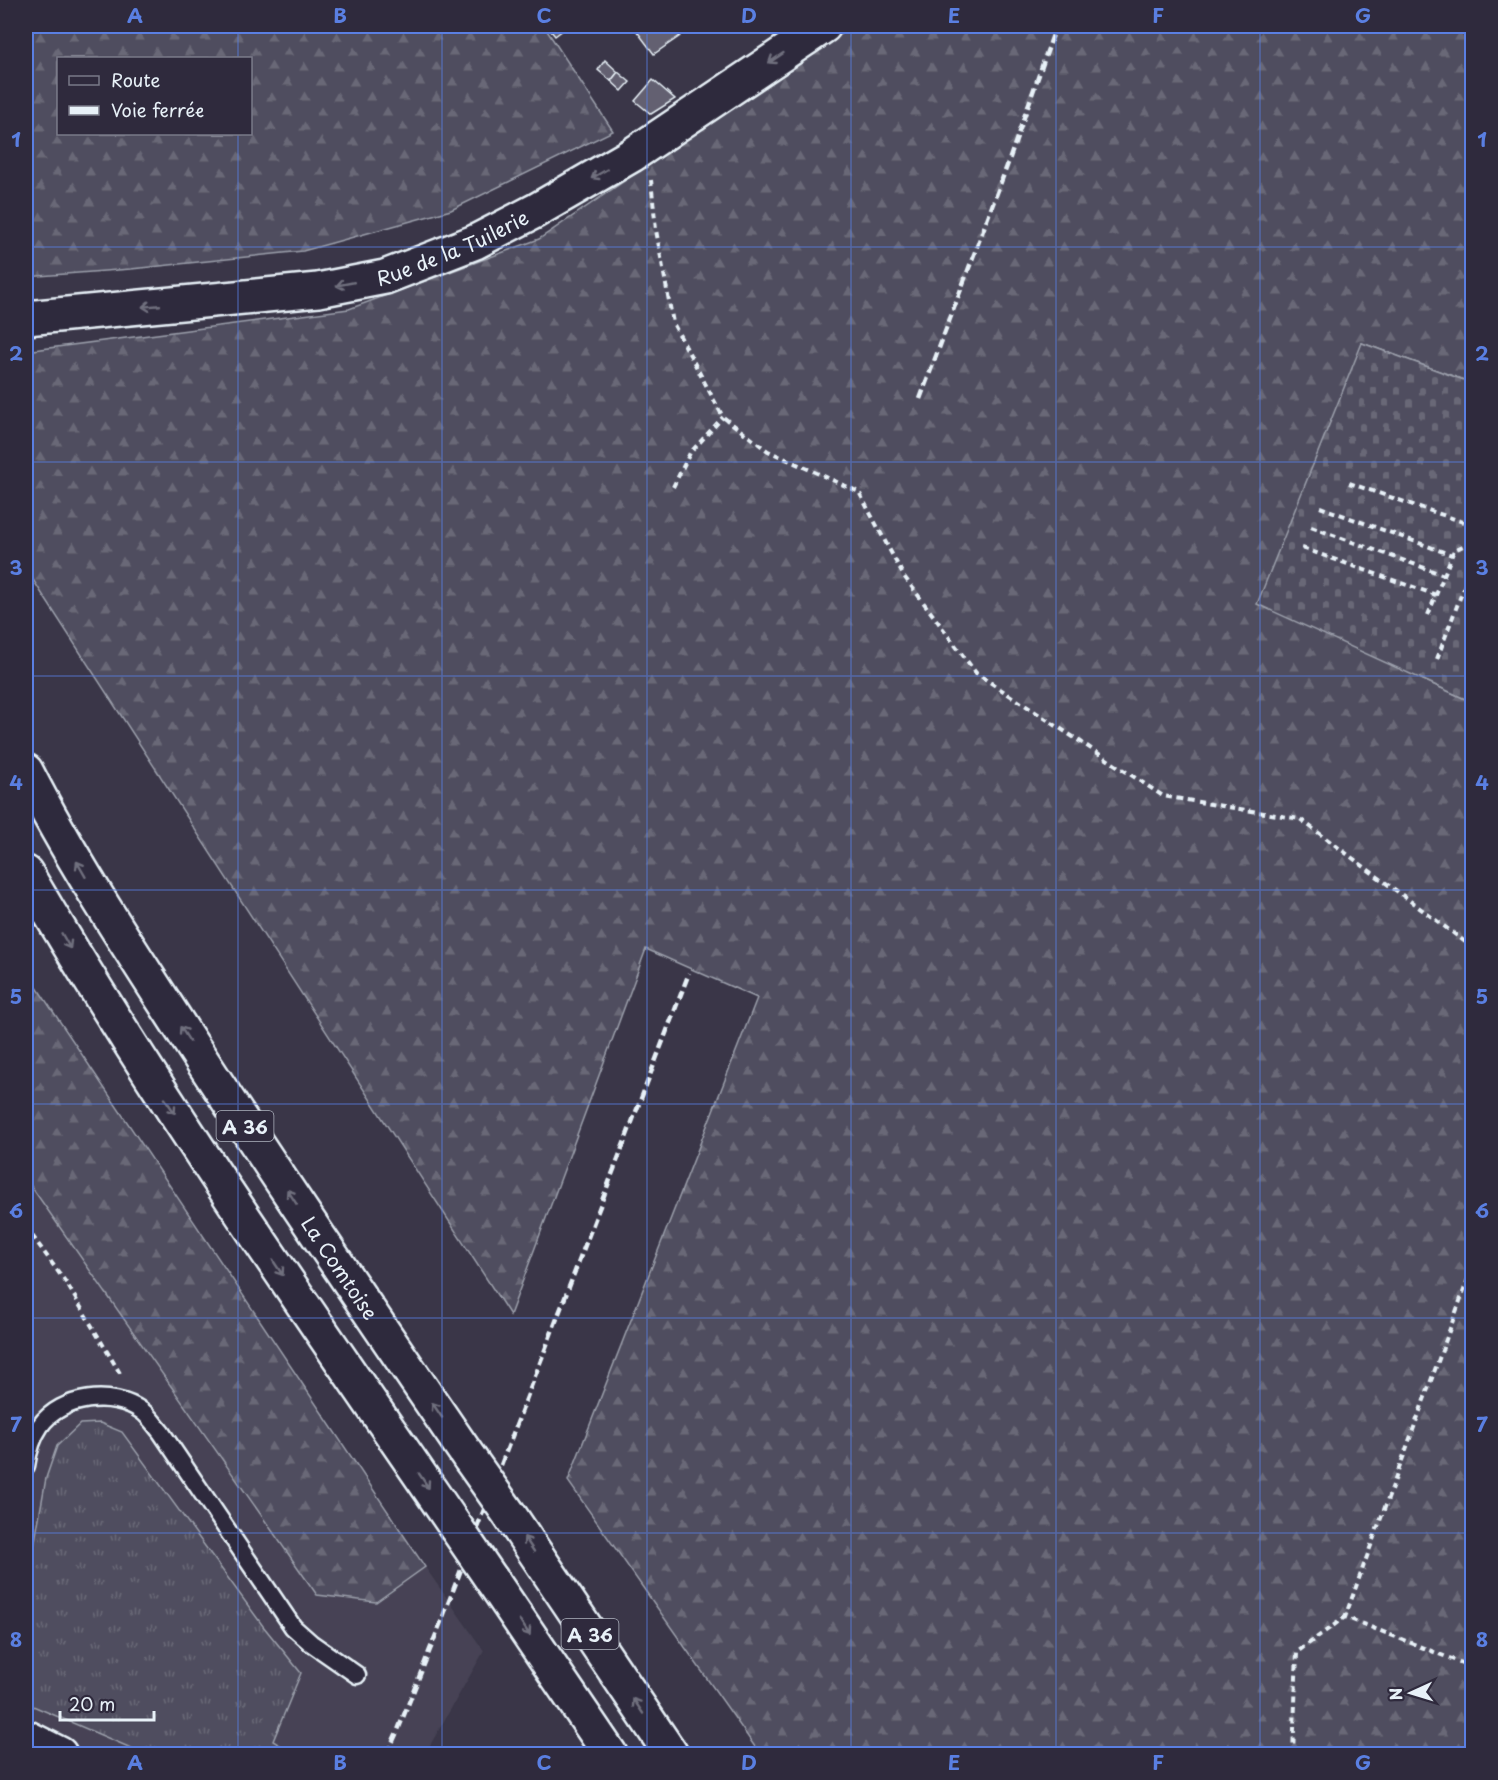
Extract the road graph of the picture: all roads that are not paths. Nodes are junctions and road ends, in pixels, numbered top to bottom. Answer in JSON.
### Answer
{"nodes":[{"id":1,"x":824,"y":26,"type":"edge"},
{"id":2,"x":26,"y":318,"type":"edge"},
{"id":3,"x":26,"y":771,"type":"edge"},
{"id":4,"x":26,"y":873,"type":"edge"},
{"id":5,"x":26,"y":1466,"type":"edge"},
{"id":6,"x":357,"y":1675,"type":"dead end"},
{"id":7,"x":26,"y":1737,"type":"edge"},
{"id":8,"x":60,"y":1755,"type":"edge"},
{"id":9,"x":610,"y":1755,"type":"edge"},
{"id":10,"x":671,"y":1755,"type":"edge"}],
"edges":[{"from":1,"to":2,"type":"main road","name":"Rue de la Tuilerie","one_way":true},
{"from":10,"to":3,"type":"main road","name":"La Comtoise","number":"A 36","one_way":true,"bridge":true},
{"from":4,"to":9,"type":"main road","number":"A 36","one_way":true,"bridge":true},
{"from":5,"to":6,"type":"lane"},
{"from":7,"to":8,"type":"main road"}]}
